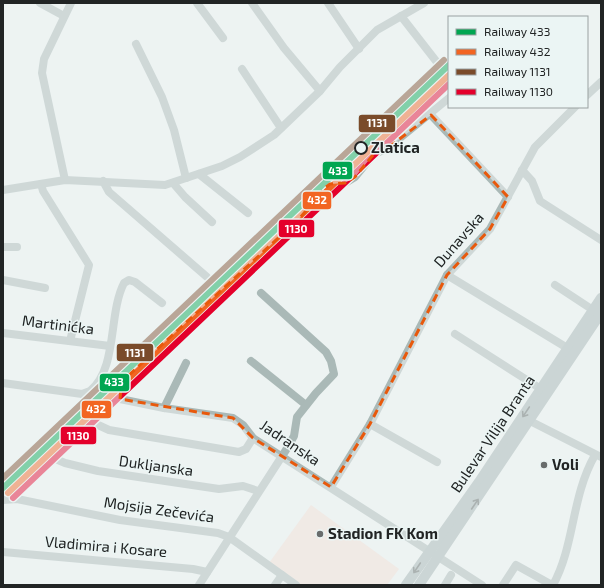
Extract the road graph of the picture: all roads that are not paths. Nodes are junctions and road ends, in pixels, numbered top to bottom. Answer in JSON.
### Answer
{"nodes":[{"id":1,"x":40,"y":3,"type":"edge"},
{"id":2,"x":71,"y":3,"type":"edge"},
{"id":3,"x":197,"y":3,"type":"edge"},
{"id":4,"x":252,"y":3,"type":"edge"},
{"id":5,"x":328,"y":3,"type":"edge"},
{"id":6,"x":419,"y":4,"type":"edge"},
{"id":7,"x":64,"y":16,"type":"junction"},
{"id":8,"x":401,"y":16,"type":"junction"},
{"id":9,"x":223,"y":38,"type":"dead end"},
{"id":10,"x":136,"y":44,"type":"dead end"},
{"id":11,"x":359,"y":49,"type":"junction"},
{"id":12,"x":436,"y":61,"type":"dead end"},
{"id":13,"x":242,"y":69,"type":"dead end"},
{"id":14,"x":601,"y":82,"type":"edge"},
{"id":15,"x":320,"y":91,"type":"junction"},
{"id":16,"x":588,"y":94,"type":"edge"},
{"id":17,"x":448,"y":99,"type":"edge"},
{"id":18,"x":574,"y":108,"type":"edge"},
{"id":19,"x":431,"y":114,"type":"junction"},
{"id":20,"x":280,"y":128,"type":"junction"},
{"id":21,"x":407,"y":130,"type":"junction"},
{"id":22,"x":522,"y":170,"type":"junction"},
{"id":23,"x":199,"y":174,"type":"junction"},
{"id":24,"x":186,"y":178,"type":"junction"},
{"id":25,"x":65,"y":180,"type":"junction"},
{"id":26,"x":103,"y":181,"type":"junction"},
{"id":27,"x":173,"y":183,"type":"junction"},
{"id":28,"x":41,"y":184,"type":"junction"},
{"id":29,"x":330,"y":184,"type":"junction"},
{"id":30,"x":3,"y":190,"type":"edge"},
{"id":31,"x":508,"y":197,"type":"junction"},
{"id":32,"x":248,"y":213,"type":"dead end"},
{"id":33,"x":212,"y":222,"type":"dead end"},
{"id":34,"x":601,"y":240,"type":"edge"},
{"id":35,"x":3,"y":247,"type":"edge"},
{"id":36,"x":17,"y":247,"type":"dead end"},
{"id":37,"x":446,"y":275,"type":"junction"},
{"id":38,"x":207,"y":277,"type":"dead end"},
{"id":39,"x":3,"y":280,"type":"edge"},
{"id":40,"x":555,"y":285,"type":"dead end"},
{"id":41,"x":45,"y":288,"type":"dead end"},
{"id":42,"x":261,"y":293,"type":"dead end"},
{"id":43,"x":601,"y":298,"type":"edge"},
{"id":44,"x":162,"y":303,"type":"dead end"},
{"id":45,"x":597,"y":311,"type":"edge"},
{"id":46,"x":3,"y":333,"type":"edge"},
{"id":47,"x":455,"y":334,"type":"dead end"},
{"id":48,"x":70,"y":341,"type":"junction"},
{"id":49,"x":110,"y":346,"type":"junction"},
{"id":50,"x":569,"y":349,"type":"junction"},
{"id":51,"x":251,"y":361,"type":"dead end"},
{"id":52,"x":186,"y":363,"type":"dead end"},
{"id":53,"x":3,"y":383,"type":"edge"},
{"id":54,"x":541,"y":389,"type":"junction"},
{"id":55,"x":306,"y":405,"type":"junction"},
{"id":56,"x":164,"y":408,"type":"junction"},
{"id":57,"x":530,"y":421,"type":"junction"},
{"id":58,"x":96,"y":424,"type":"dead end"},
{"id":59,"x":370,"y":424,"type":"junction"},
{"id":60,"x":253,"y":438,"type":"junction"},
{"id":61,"x":282,"y":456,"type":"junction"},
{"id":62,"x":598,"y":456,"type":"edge"},
{"id":63,"x":51,"y":457,"type":"dead end"},
{"id":64,"x":437,"y":462,"type":"dead end"},
{"id":65,"x":331,"y":487,"type":"junction"},
{"id":66,"x":258,"y":492,"type":"junction"},
{"id":67,"x":3,"y":500,"type":"edge"},
{"id":68,"x":229,"y":537,"type":"junction"},
{"id":69,"x":429,"y":551,"type":"junction"},
{"id":70,"x":3,"y":552,"type":"edge"},
{"id":71,"x":438,"y":557,"type":"junction"},
{"id":72,"x":207,"y":572,"type":"junction"},
{"id":73,"x":282,"y":575,"type":"junction"},
{"id":74,"x":451,"y":575,"type":"dead end"},
{"id":75,"x":199,"y":585,"type":"edge"},
{"id":76,"x":275,"y":585,"type":"edge"},
{"id":77,"x":296,"y":585,"type":"edge"},
{"id":78,"x":406,"y":585,"type":"edge"},
{"id":79,"x":420,"y":585,"type":"edge"},
{"id":80,"x":445,"y":585,"type":"edge"},
{"id":81,"x":482,"y":585,"type":"edge"},
{"id":82,"x":503,"y":585,"type":"edge"},
{"id":83,"x":553,"y":585,"type":"edge"}],
"edges":[{"from":1,"to":7,"type":"street"},
{"from":2,"to":7,"type":"street"},
{"from":3,"to":9,"type":"street"},
{"from":4,"to":15,"type":"street"},
{"from":5,"to":11,"type":"street"},
{"from":6,"to":8,"type":"street"},
{"from":7,"to":25,"type":"street"},
{"from":8,"to":11,"type":"street"},
{"from":8,"to":12,"type":"street"},
{"from":10,"to":24,"type":"street"},
{"from":11,"to":15,"type":"street"},
{"from":13,"to":20,"type":"street"},
{"from":14,"to":16,"type":"street"},
{"from":15,"to":20,"type":"street"},
{"from":17,"to":19,"type":"street"},
{"from":18,"to":22,"type":"street","name":"Dunavska"},
{"from":19,"to":21,"type":"street"},
{"from":19,"to":31,"type":"street"},
{"from":20,"to":23,"type":"street"},
{"from":21,"to":29,"type":"street"},
{"from":21,"to":29,"type":"street"},
{"from":22,"to":31,"type":"street","name":"Dunavska"},
{"from":22,"to":34,"type":"street"},
{"from":23,"to":24,"type":"street"},
{"from":23,"to":32,"type":"street"},
{"from":24,"to":27,"type":"street"},
{"from":25,"to":26,"type":"street"},
{"from":25,"to":28,"type":"street"},
{"from":26,"to":27,"type":"street"},
{"from":26,"to":38,"type":"street"},
{"from":27,"to":33,"type":"street"},
{"from":28,"to":30,"type":"street"},
{"from":28,"to":48,"type":"street"},
{"from":29,"to":56,"type":"street","name":"Jadranska"},
{"from":31,"to":37,"type":"street","name":"Dunavska"},
{"from":35,"to":36,"type":"street"},
{"from":37,"to":50,"type":"street"},
{"from":37,"to":59,"type":"street","name":"Dunavska"},
{"from":39,"to":41,"type":"street"},
{"from":40,"to":45,"type":"street"},
{"from":42,"to":55,"type":"street"},
{"from":43,"to":45,"type":"main road","name":"Bulevar Vilija Branta"},
{"from":44,"to":49,"type":"street"},
{"from":45,"to":50,"type":"main road","name":"Bulevar Vilija Branta"},
{"from":45,"to":57,"type":"main road","name":"Bulevar Vilija Branta"},
{"from":46,"to":48,"type":"street","name":"Martinićka"},
{"from":47,"to":54,"type":"street"},
{"from":48,"to":49,"type":"street","name":"Martinićka"},
{"from":49,"to":53,"type":"street"},
{"from":50,"to":54,"type":"main road","name":"Bulevar Vilija Branta"},
{"from":51,"to":55,"type":"street"},
{"from":52,"to":56,"type":"street"},
{"from":54,"to":69,"type":"main road","name":"Bulevar Vilija Branta","one_way":true},
{"from":55,"to":61,"type":"street"},
{"from":56,"to":60,"type":"street","name":"Jadranska"},
{"from":57,"to":62,"type":"street"},
{"from":71,"to":57,"type":"main road","name":"Bulevar Vilija Branta","one_way":true},
{"from":58,"to":60,"type":"street"},
{"from":59,"to":64,"type":"street"},
{"from":59,"to":65,"type":"street","name":"Dunavska"},
{"from":60,"to":61,"type":"street","name":"Jadranska"},
{"from":61,"to":65,"type":"street","name":"Jadranska"},
{"from":61,"to":66,"type":"street"},
{"from":62,"to":83,"type":"street"},
{"from":63,"to":66,"type":"street","name":"Dukljanska"},
{"from":65,"to":69,"type":"street","name":"Jadranska"},
{"from":66,"to":68,"type":"street"},
{"from":67,"to":68,"type":"street","name":"Mojsija Zečevića"},
{"from":68,"to":72,"type":"street"},
{"from":68,"to":73,"type":"street","name":"Mojsija Zečevića"},
{"from":69,"to":71,"type":"street","name":"Jadranska"},
{"from":69,"to":78,"type":"main road","name":"Bulevar Vilija Branta","one_way":true},
{"from":70,"to":72,"type":"street","name":"Vladimira i Kosare"},
{"from":71,"to":79,"type":"main road","name":"Bulevar Vilija Branta"},
{"from":71,"to":81,"type":"street","name":"Jadranska"},
{"from":72,"to":75,"type":"street"},
{"from":73,"to":76,"type":"street"},
{"from":73,"to":77,"type":"street","name":"Mojsija Zečevića"},
{"from":74,"to":80,"type":"street"},
{"from":82,"to":83,"type":"street"}]}
